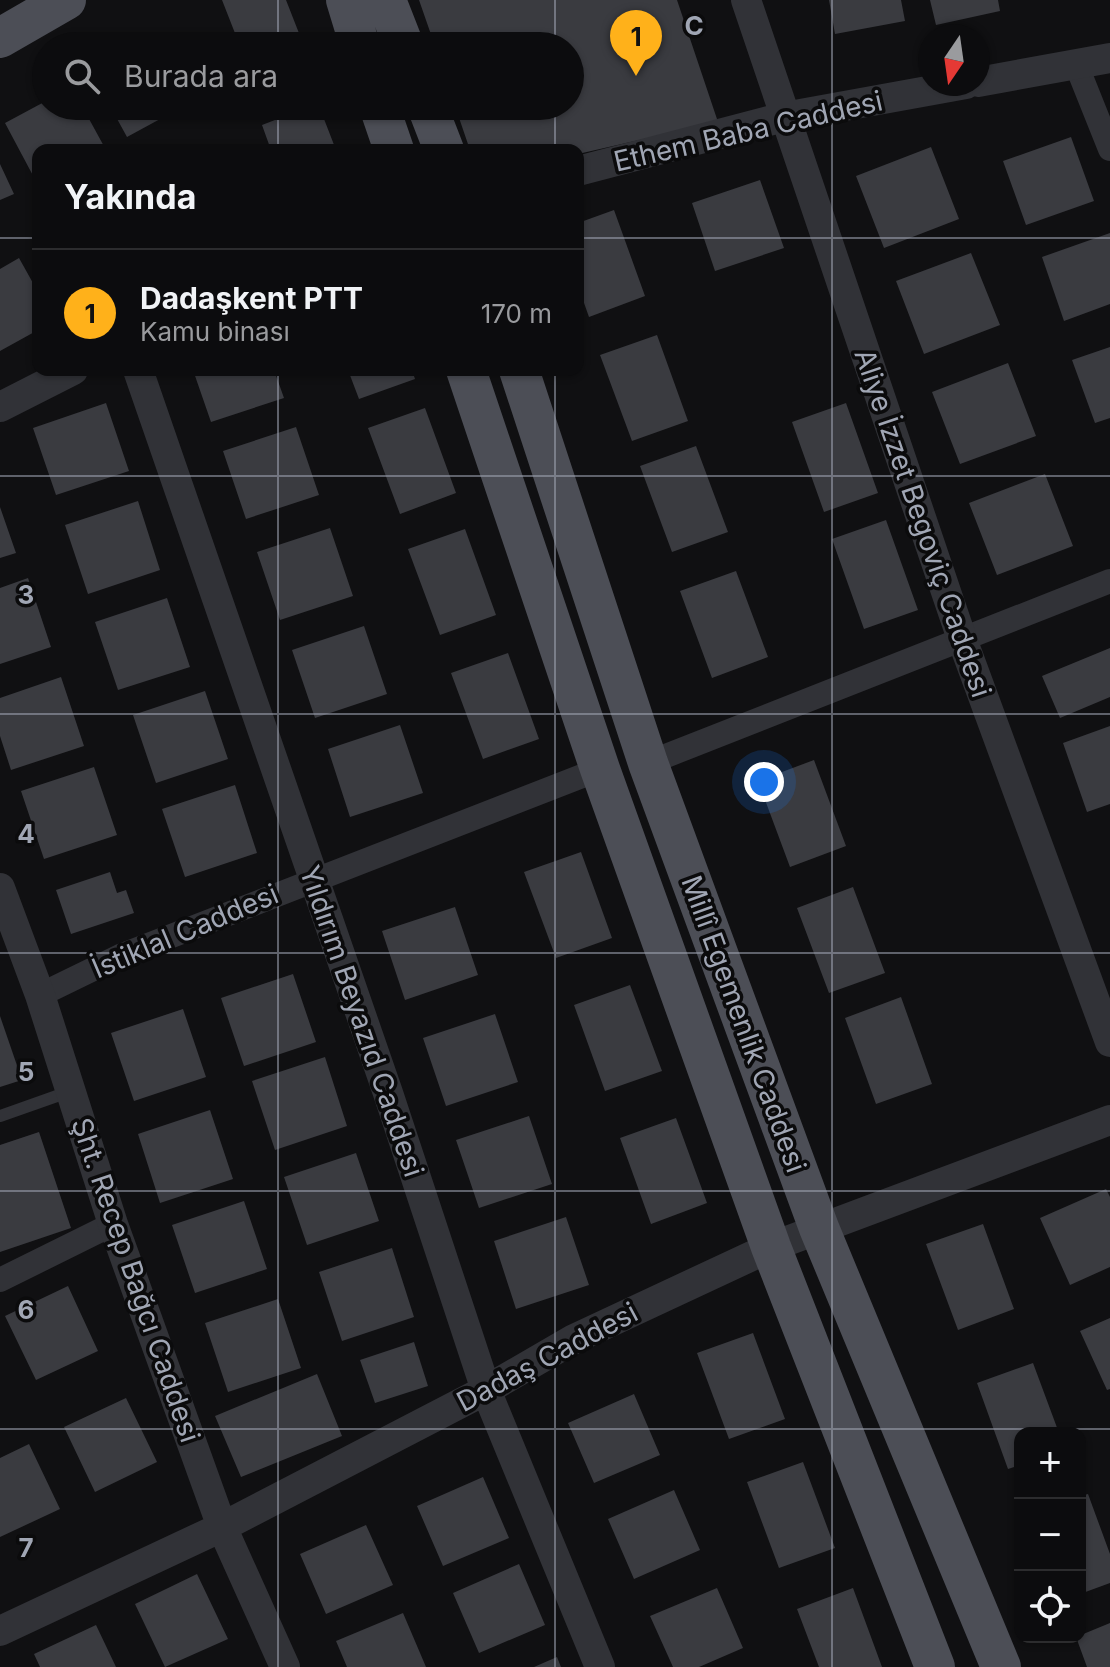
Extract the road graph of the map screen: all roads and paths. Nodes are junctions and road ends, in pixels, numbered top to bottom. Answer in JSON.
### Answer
{"nodes":[{"id":1,"x":66,"y":0,"type":"edge"},
{"id":2,"x":346,"y":0,"type":"edge"},
{"id":3,"x":386,"y":0,"type":"edge"},
{"id":4,"x":746,"y":0,"type":"edge"},
{"id":5,"x":356,"y":32,"type":"edge"},
{"id":6,"x":399,"y":32,"type":"edge"},
{"id":7,"x":0,"y":38,"type":"edge"},
{"id":8,"x":1110,"y":58,"type":"edge"},
{"id":9,"x":1076,"y":64,"type":"junction"},
{"id":10,"x":990,"y":80,"type":"edge"},
{"id":11,"x":918,"y":93,"type":"edge"},
{"id":12,"x":784,"y":117,"type":"junction"},
{"id":13,"x":384,"y":120,"type":"edge"},
{"id":14,"x":432,"y":120,"type":"edge"},
{"id":15,"x":392,"y":144,"type":"edge"},
{"id":16,"x":442,"y":144,"type":"edge"},
{"id":17,"x":1110,"y":149,"type":"edge"},
{"id":18,"x":584,"y":169,"type":"edge"},
{"id":19,"x":61,"y":376,"type":"edge"},
{"id":20,"x":140,"y":376,"type":"edge"},
{"id":21,"x":468,"y":376,"type":"edge"},
{"id":22,"x":521,"y":376,"type":"edge"},
{"id":23,"x":0,"y":407,"type":"edge"},
{"id":24,"x":1110,"y":581,"type":"edge"},
{"id":25,"x":962,"y":639,"type":"junction"},
{"id":26,"x":648,"y":763,"type":"junction"},
{"id":27,"x":600,"y":769,"type":"junction"},
{"id":28,"x":312,"y":878,"type":"junction"},
{"id":29,"x":0,"y":888,"type":"edge"},
{"id":30,"x":40,"y":995,"type":"junction"},
{"id":31,"x":1110,"y":1042,"type":"edge"},
{"id":32,"x":71,"y":1091,"type":"junction"},
{"id":33,"x":0,"y":1116,"type":"edge"},
{"id":34,"x":1110,"y":1120,"type":"edge"},
{"id":35,"x":113,"y":1224,"type":"junction"},
{"id":36,"x":819,"y":1228,"type":"junction"},
{"id":37,"x":771,"y":1247,"type":"junction"},
{"id":38,"x":0,"y":1280,"type":"edge"},
{"id":39,"x":486,"y":1390,"type":"junction"},
{"id":40,"x":222,"y":1527,"type":"junction"},
{"id":41,"x":0,"y":1631,"type":"edge"},
{"id":42,"x":285,"y":1667,"type":"edge"},
{"id":43,"x":600,"y":1667,"type":"edge"},
{"id":44,"x":935,"y":1667,"type":"edge"},
{"id":45,"x":1001,"y":1667,"type":"edge"}],
"edges":[{"from":1,"to":7,"type":"main road"},
{"from":2,"to":5,"type":"main road"},
{"from":3,"to":6,"type":"main road"},
{"from":4,"to":12,"type":"street","name":"Aliye İzzet Begoviç Caddesi"},
{"from":8,"to":9,"type":"street"},
{"from":9,"to":10,"type":"street"},
{"from":9,"to":17,"type":"street"},
{"from":11,"to":12,"type":"street","name":"Ethem Baba Caddesi"},
{"from":12,"to":18,"type":"street","name":"Ethem Baba Caddesi"},
{"from":12,"to":25,"type":"street","name":"Aliye İzzet Begoviç Caddesi"},
{"from":13,"to":15,"type":"main road"},
{"from":14,"to":16,"type":"main road"},
{"from":19,"to":23,"type":"street"},
{"from":20,"to":28,"type":"street","name":"Yıldırım Beyazıd Caddesi"},
{"from":21,"to":27,"type":"main road","name":"Millî Egemenlik Caddesi"},
{"from":22,"to":26,"type":"main road","name":"Millî Egemenlik Caddesi"},
{"from":24,"to":25,"type":"street"},
{"from":25,"to":26,"type":"street"},
{"from":25,"to":31,"type":"street","name":"Aliye İzzet Begoviç Caddesi"},
{"from":26,"to":36,"type":"main road","name":"Millî Egemenlik Caddesi"},
{"from":27,"to":28,"type":"street","name":"İstiklal Caddesi"},
{"from":27,"to":37,"type":"main road","name":"Millî Egemenlik Caddesi"},
{"from":28,"to":30,"type":"street","name":"İstiklal Caddesi"},
{"from":28,"to":39,"type":"street","name":"Yıldırım Beyazıd Caddesi"},
{"from":29,"to":30,"type":"street","name":"Şht. Recep Bağcı Caddesi"},
{"from":30,"to":32,"type":"street","name":"Şht. Recep Bağcı Caddesi"},
{"from":32,"to":33,"type":"lane"},
{"from":32,"to":35,"type":"street","name":"Şht. Recep Bağcı Caddesi"},
{"from":34,"to":36,"type":"street","name":"Dadaş Caddesi"},
{"from":35,"to":38,"type":"street"},
{"from":35,"to":40,"type":"street","name":"Şht. Recep Bağcı Caddesi"},
{"from":36,"to":37,"type":"street","name":"Dadaş Caddesi"},
{"from":36,"to":45,"type":"main road","name":"Millî Egemenlik Caddesi"},
{"from":37,"to":39,"type":"street","name":"Dadaş Caddesi"},
{"from":37,"to":44,"type":"main road","name":"Millî Egemenlik Caddesi"},
{"from":39,"to":40,"type":"street","name":"Dadaş Caddesi"},
{"from":39,"to":43,"type":"street","name":"Yıldırım Beyazıd Caddesi"},
{"from":40,"to":41,"type":"street","name":"Dadaş Caddesi"},
{"from":40,"to":42,"type":"street","name":"Şht. Recep Bağcı Caddesi"}]}
